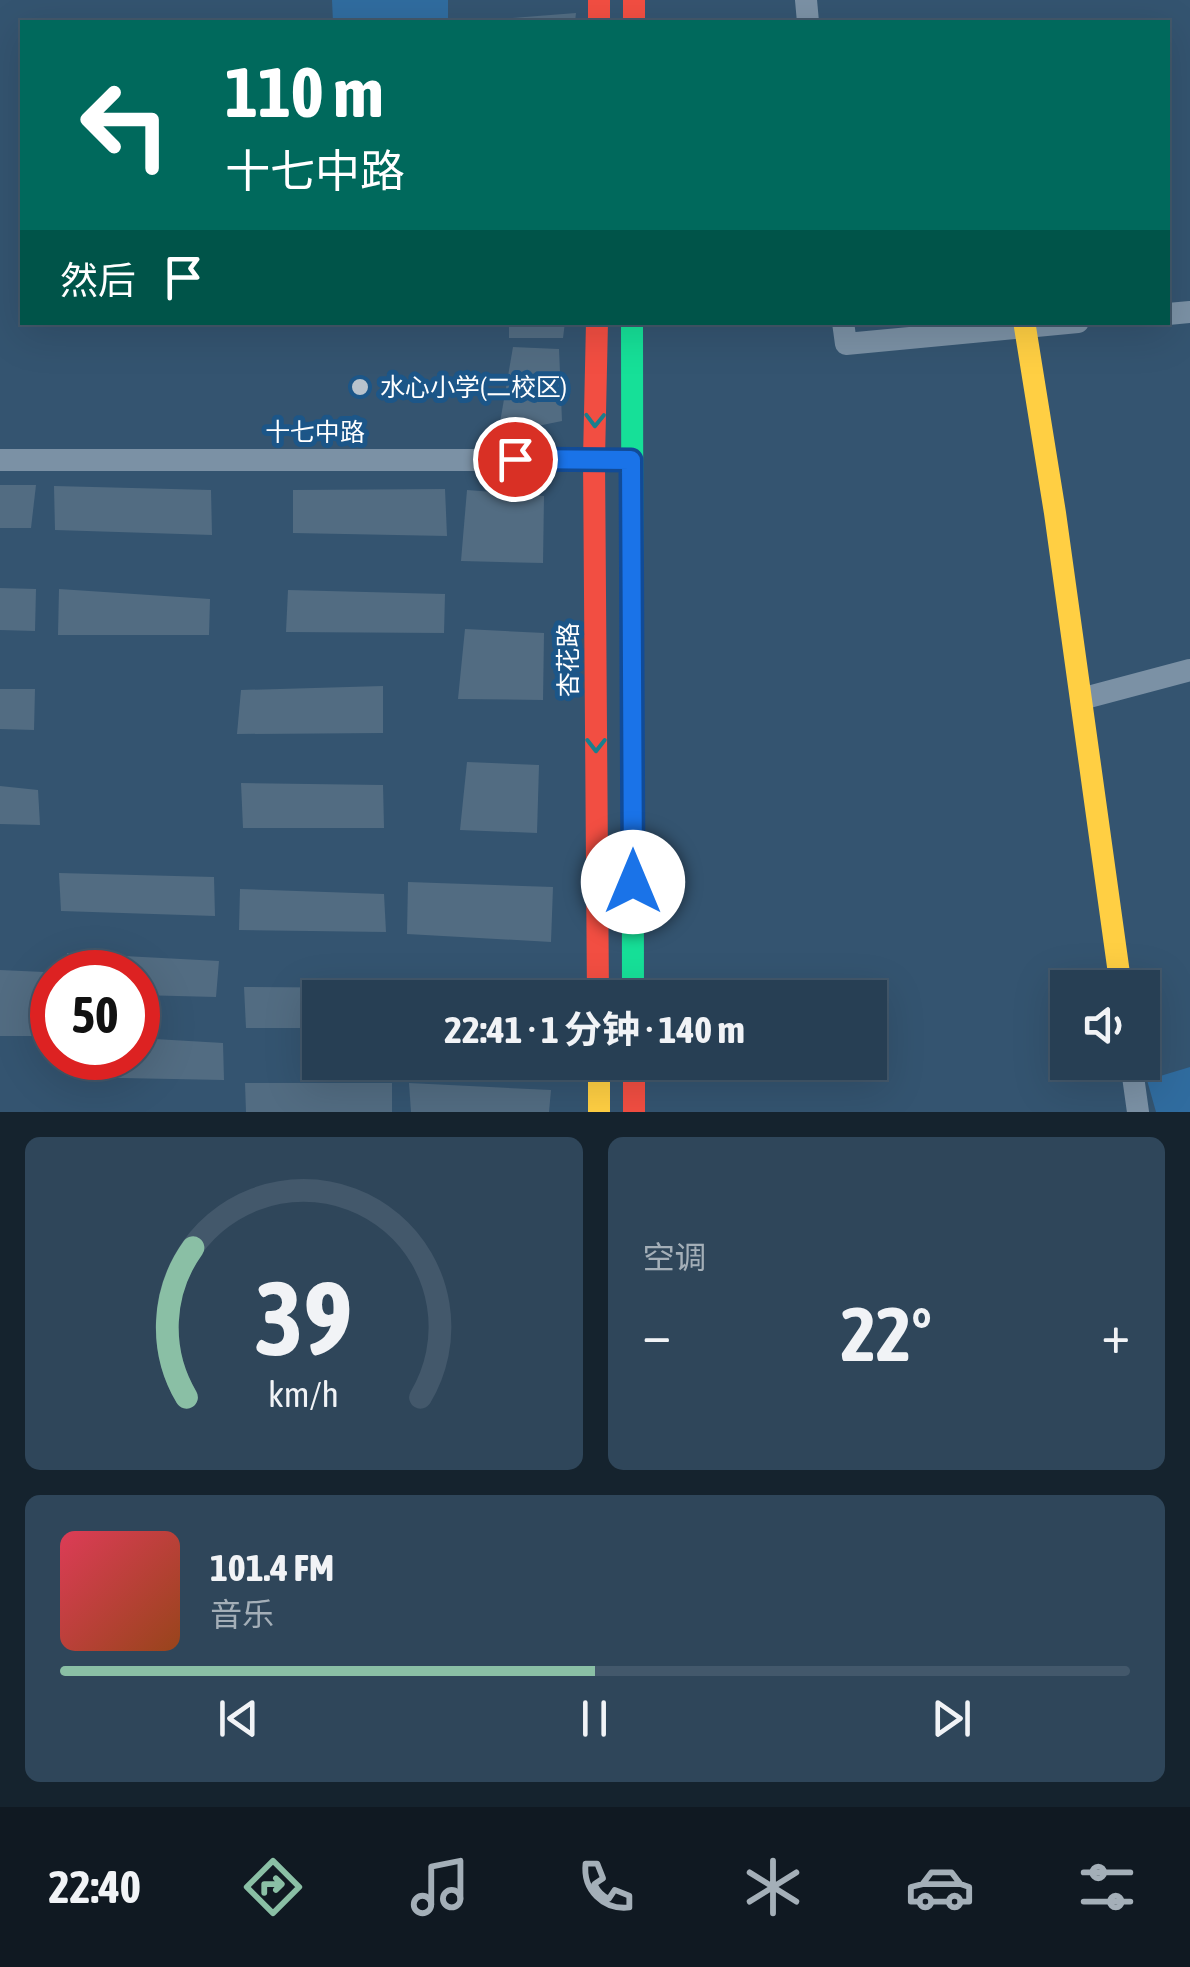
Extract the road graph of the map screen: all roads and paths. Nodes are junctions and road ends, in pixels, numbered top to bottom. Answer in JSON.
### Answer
{"nodes":[{"id":1,"x":596,"y":325,"type":"edge"},
{"id":2,"x":632,"y":325,"type":"edge"},
{"id":3,"x":843,"y":325,"type":"edge"},
{"id":4,"x":1052,"y":325,"type":"edge"},
{"id":5,"x":1025,"y":328,"type":"junction"},
{"id":6,"x":594,"y":459,"type":"junction"},
{"id":7,"x":0,"y":460,"type":"edge"},
{"id":8,"x":631,"y":460,"type":"junction"},
{"id":9,"x":1190,"y":670,"type":"edge"},
{"id":10,"x":1080,"y":699,"type":"junction"},
{"id":11,"x":1118,"y":970,"type":"edge"},
{"id":12,"x":598,"y":980,"type":"edge"},
{"id":13,"x":634,"y":980,"type":"edge"},
{"id":14,"x":599,"y":1080,"type":"edge"},
{"id":15,"x":634,"y":1080,"type":"edge"},
{"id":16,"x":1134,"y":1080,"type":"edge"},
{"id":17,"x":599,"y":1112,"type":"edge"},
{"id":18,"x":634,"y":1112,"type":"edge"},
{"id":19,"x":1138,"y":1112,"type":"edge"}],
"edges":[{"from":1,"to":6,"type":"main road","name":"杏花路","one_way":true},
{"from":2,"to":8,"type":"main road"},
{"from":3,"to":5,"type":"street"},
{"from":4,"to":5,"type":"street"},
{"from":5,"to":10,"type":"main road"},
{"from":6,"to":7,"type":"street","name":"十七中路"},
{"from":6,"to":8,"type":"street","name":"十七中路"},
{"from":6,"to":12,"type":"main road","name":"杏花路","one_way":true},
{"from":8,"to":13,"type":"main road"},
{"from":9,"to":10,"type":"street"},
{"from":10,"to":11,"type":"main road"},
{"from":14,"to":17,"type":"main road"},
{"from":15,"to":18,"type":"main road"},
{"from":16,"to":19,"type":"street"}]}
